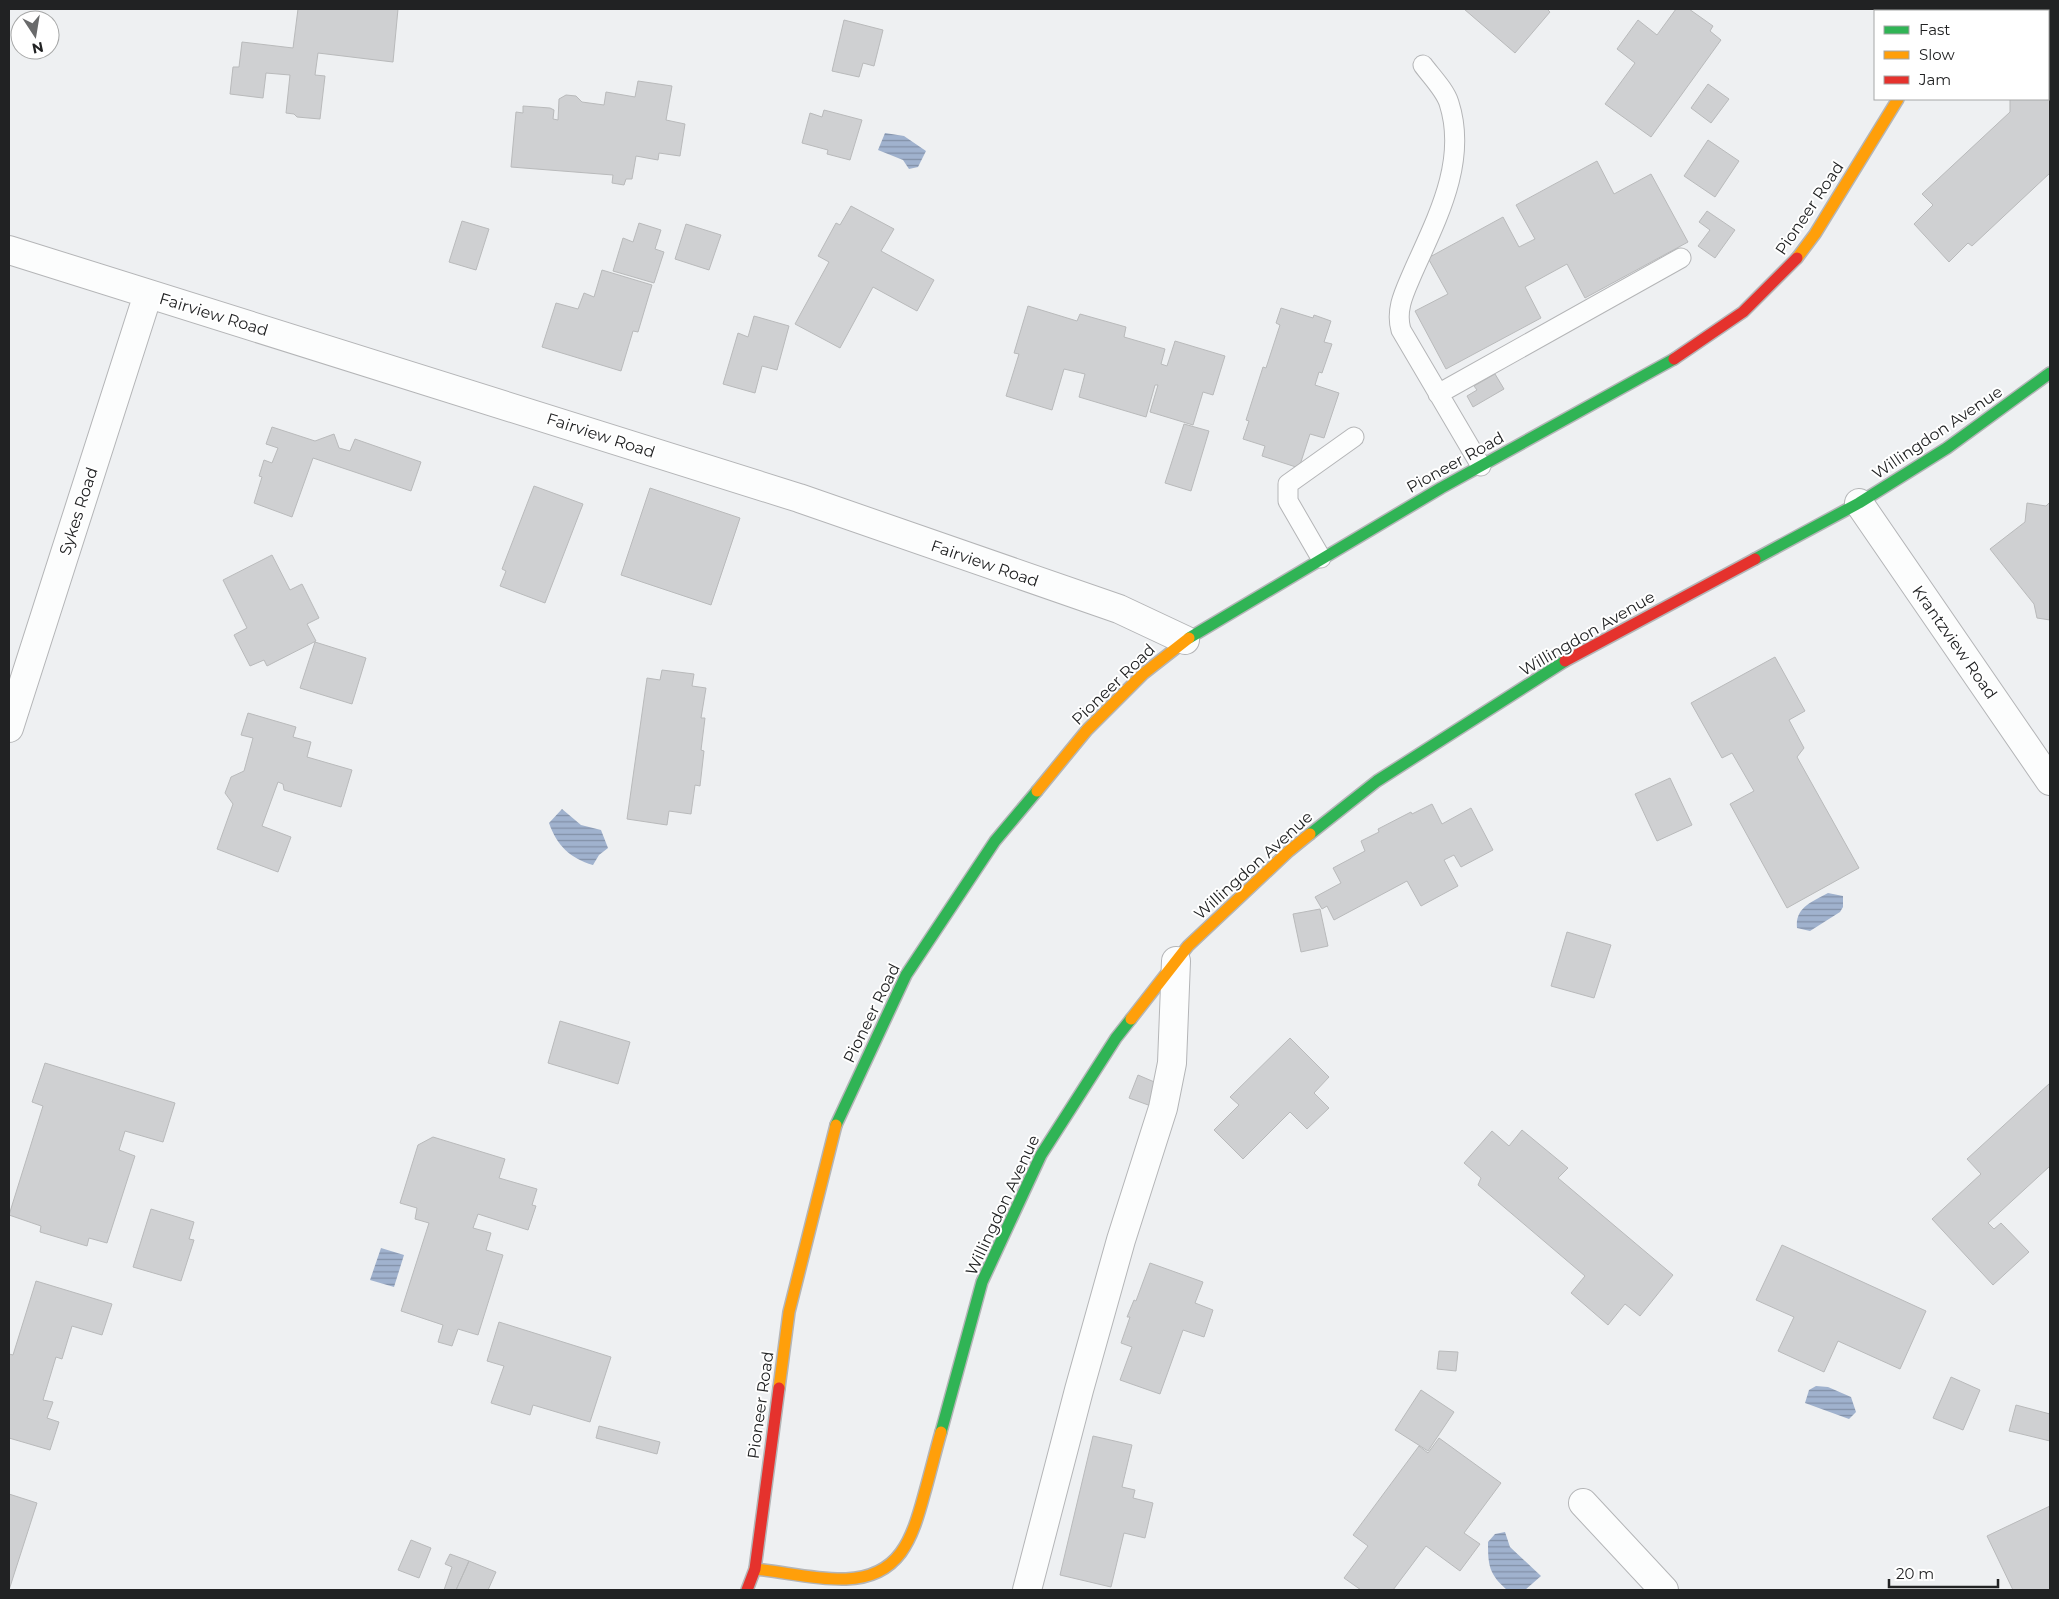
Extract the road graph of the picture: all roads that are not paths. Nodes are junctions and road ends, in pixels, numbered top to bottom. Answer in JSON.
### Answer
{"nodes":[{"id":1,"x":1423,"y":65,"type":"dead end"},
{"id":2,"x":1897,"y":100,"type":"edge"},
{"id":3,"x":9,"y":250,"type":"edge"},
{"id":4,"x":1681,"y":258,"type":"dead end"},
{"id":5,"x":148,"y":294,"type":"junction"},
{"id":6,"x":2050,"y":373,"type":"edge"},
{"id":7,"x":1438,"y":394,"type":"junction"},
{"id":8,"x":1354,"y":437,"type":"dead end"},
{"id":9,"x":1481,"y":466,"type":"junction"},
{"id":10,"x":1859,"y":504,"type":"junction"},
{"id":11,"x":1321,"y":558,"type":"junction"},
{"id":12,"x":1185,"y":640,"type":"junction"},
{"id":13,"x":9,"y":728,"type":"edge"},
{"id":14,"x":2050,"y":781,"type":"edge"},
{"id":15,"x":1176,"y":961,"type":"junction"},
{"id":16,"x":1584,"y":1503,"type":"dead end"},
{"id":17,"x":754,"y":1570,"type":"junction"},
{"id":18,"x":747,"y":1590,"type":"edge"},
{"id":19,"x":1027,"y":1590,"type":"edge"},
{"id":20,"x":1664,"y":1590,"type":"edge"}],
"edges":[{"from":1,"to":7,"type":"lane"},
{"from":2,"to":9,"type":"main road","name":"Pioneer Road"},
{"from":3,"to":5,"type":"street","name":"Fairview Road"},
{"from":4,"to":7,"type":"lane"},
{"from":5,"to":12,"type":"street","name":"Fairview Road"},
{"from":5,"to":13,"type":"street","name":"Sykes Road"},
{"from":6,"to":10,"type":"main road","name":"Willingdon Avenue"},
{"from":7,"to":9,"type":"lane"},
{"from":8,"to":11,"type":"lane"},
{"from":9,"to":11,"type":"main road","name":"Pioneer Road"},
{"from":10,"to":14,"type":"street","name":"Krantzview Road"},
{"from":10,"to":15,"type":"main road","name":"Willingdon Avenue"},
{"from":11,"to":12,"type":"main road","name":"Pioneer Road"},
{"from":12,"to":17,"type":"main road","name":"Pioneer Road"},
{"from":15,"to":17,"type":"main road","name":"Willingdon Avenue"},
{"from":15,"to":19,"type":"street"},
{"from":16,"to":20,"type":"street"},
{"from":17,"to":18,"type":"main road","name":"Pioneer Road"}]}
